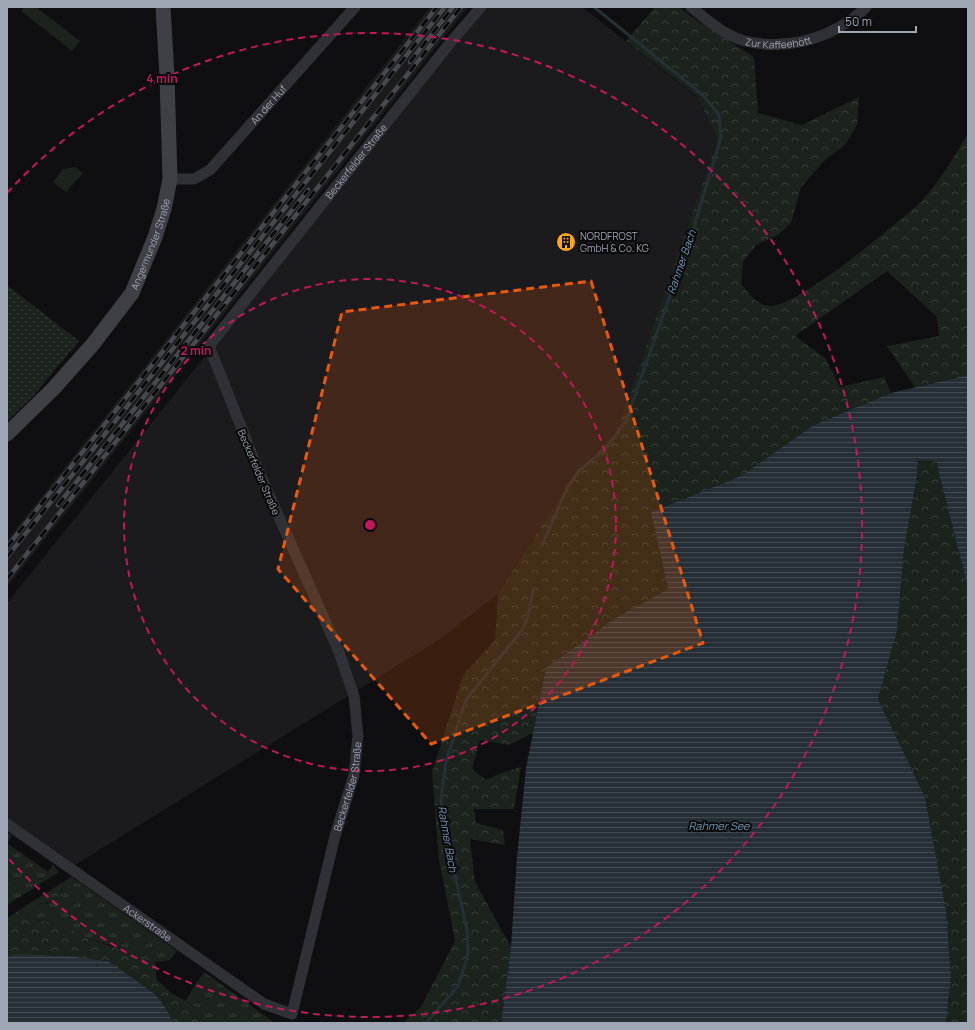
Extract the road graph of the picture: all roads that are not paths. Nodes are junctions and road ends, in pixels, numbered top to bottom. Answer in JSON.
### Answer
{"nodes":[{"id":1,"x":163,"y":7,"type":"edge"},
{"id":2,"x":355,"y":7,"type":"edge"},
{"id":3,"x":481,"y":7,"type":"edge"},
{"id":4,"x":691,"y":7,"type":"edge"},
{"id":5,"x":866,"y":7,"type":"edge"},
{"id":6,"x":170,"y":179,"type":"junction"},
{"id":7,"x":7,"y":434,"type":"edge"},
{"id":8,"x":7,"y":824,"type":"edge"},
{"id":9,"x":292,"y":1014,"type":"joint"}],
"edges":[{"from":1,"to":6,"type":"main road","name":"Angermunder Straße"},
{"from":2,"to":6,"type":"street","name":"An der Huf"},
{"from":3,"to":9,"type":"street","name":"Beckerfelder Straße"},
{"from":4,"to":5,"type":"street","name":"Zur Kaffeehött"},
{"from":6,"to":7,"type":"main road","name":"Angermunder Straße"},
{"from":8,"to":9,"type":"street","name":"Ackerstraße"}]}
